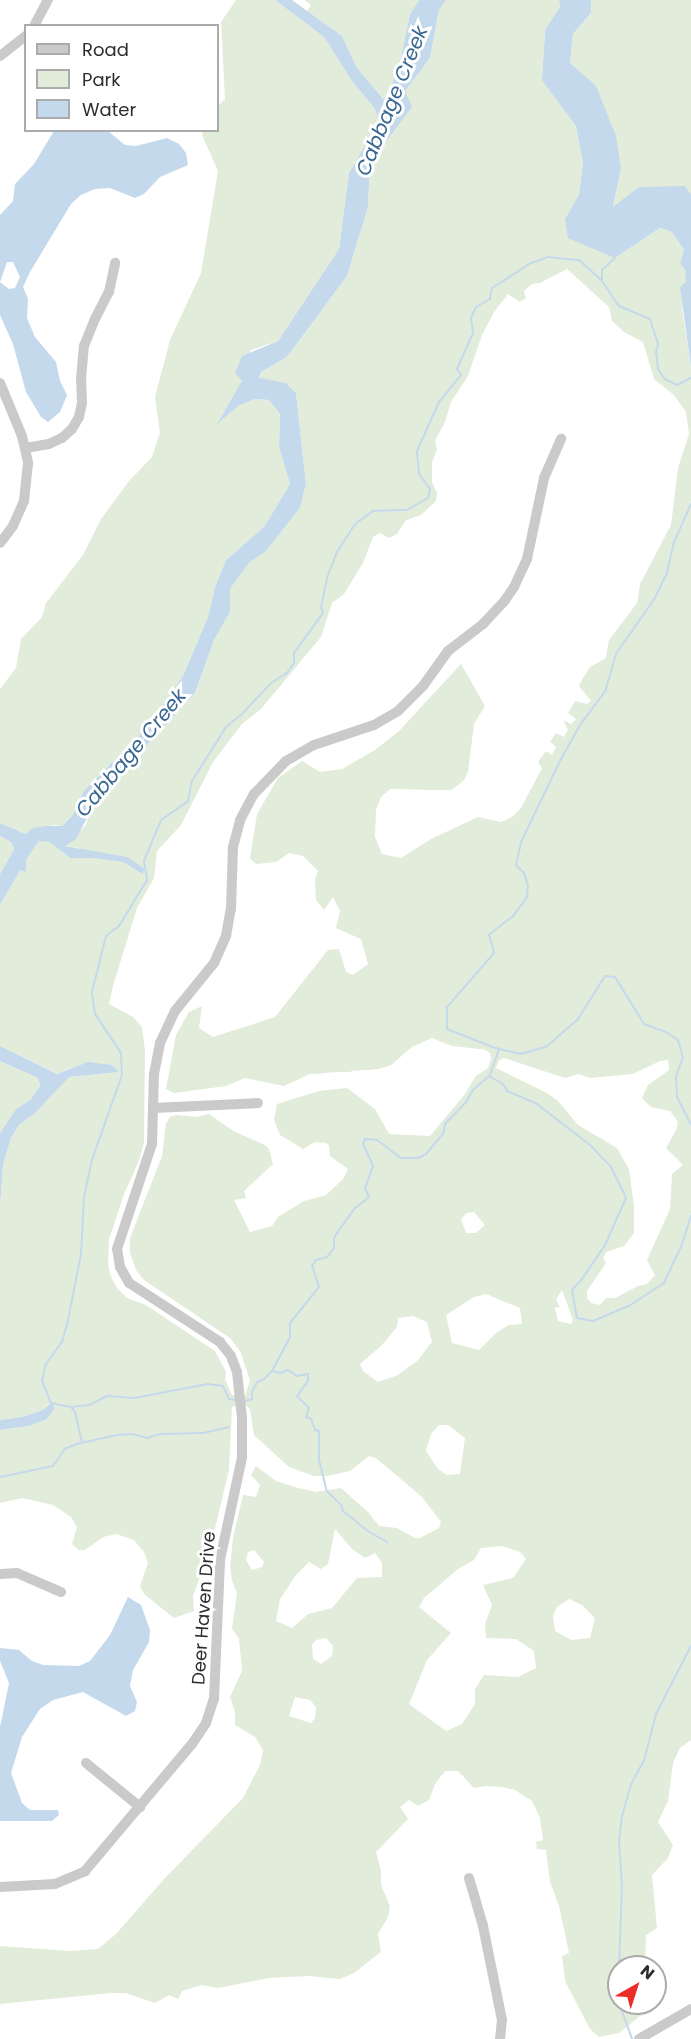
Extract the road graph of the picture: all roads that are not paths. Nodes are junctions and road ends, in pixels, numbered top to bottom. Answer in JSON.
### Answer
{"nodes":[{"id":1,"x":48,"y":0,"type":"edge"},
{"id":2,"x":35,"y":24,"type":"edge"},
{"id":3,"x":24,"y":38,"type":"edge"},
{"id":4,"x":0,"y":56,"type":"edge"},
{"id":5,"x":115,"y":263,"type":"dead end"},
{"id":6,"x":0,"y":383,"type":"edge"},
{"id":7,"x":561,"y":440,"type":"dead end"},
{"id":8,"x":26,"y":448,"type":"junction"},
{"id":9,"x":0,"y":543,"type":"edge"},
{"id":10,"x":258,"y":1103,"type":"dead end"},
{"id":11,"x":153,"y":1108,"type":"junction"},
{"id":12,"x":0,"y":1574,"type":"edge"},
{"id":13,"x":61,"y":1592,"type":"dead end"},
{"id":14,"x":86,"y":1763,"type":"dead end"},
{"id":15,"x":140,"y":1807,"type":"junction"},
{"id":16,"x":469,"y":1878,"type":"dead end"},
{"id":17,"x":0,"y":1887,"type":"edge"},
{"id":18,"x":691,"y":2009,"type":"edge"},
{"id":19,"x":639,"y":2038,"type":"edge"},
{"id":20,"x":500,"y":2039,"type":"edge"}],
"edges":[{"from":1,"to":2,"type":"street"},
{"from":3,"to":4,"type":"street"},
{"from":5,"to":8,"type":"street"},
{"from":6,"to":8,"type":"street"},
{"from":7,"to":11,"type":"street","name":"Deer Haven Drive"},
{"from":8,"to":9,"type":"street"},
{"from":10,"to":11,"type":"street"},
{"from":11,"to":15,"type":"street","name":"Deer Haven Drive"},
{"from":12,"to":13,"type":"street"},
{"from":14,"to":15,"type":"street"},
{"from":15,"to":17,"type":"street","name":"Deer Haven Drive"},
{"from":16,"to":20,"type":"street"},
{"from":18,"to":19,"type":"street"}]}
